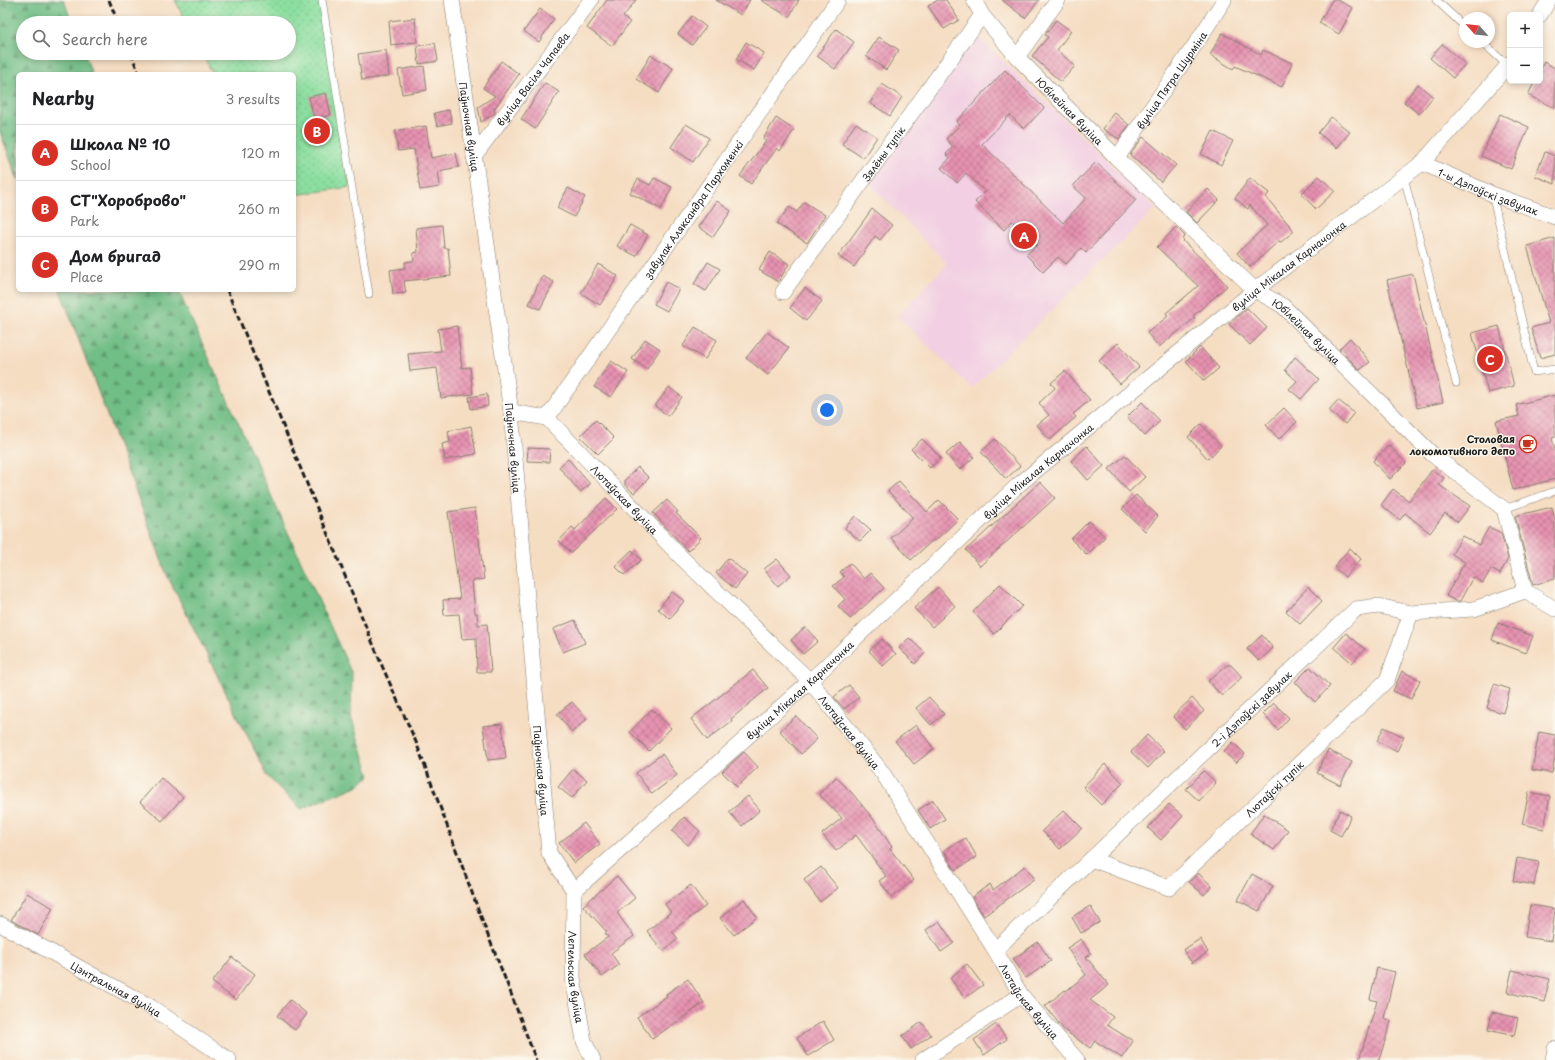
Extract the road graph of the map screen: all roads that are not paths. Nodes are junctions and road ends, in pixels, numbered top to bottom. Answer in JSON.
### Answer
{"nodes":[{"id":1,"x":322,"y":0,"type":"edge"},
{"id":2,"x":452,"y":0,"type":"edge"},
{"id":3,"x":591,"y":0,"type":"edge"},
{"id":4,"x":838,"y":0,"type":"edge"},
{"id":5,"x":974,"y":0,"type":"edge"},
{"id":6,"x":1058,"y":0,"type":"edge"},
{"id":7,"x":1224,"y":0,"type":"edge"},
{"id":8,"x":1436,"y":0,"type":"edge"},
{"id":9,"x":1549,"y":0,"type":"edge"},
{"id":10,"x":1542,"y":12,"type":"edge"},
{"id":11,"x":982,"y":15,"type":"junction"},
{"id":12,"x":1459,"y":21,"type":"edge"},
{"id":13,"x":1489,"y":48,"type":"edge"},
{"id":14,"x":1017,"y":57,"type":"junction"},
{"id":15,"x":1507,"y":63,"type":"edge"},
{"id":16,"x":1507,"y":67,"type":"edge"},
{"id":17,"x":474,"y":156,"type":"junction"},
{"id":18,"x":1116,"y":158,"type":"junction"},
{"id":19,"x":1422,"y":163,"type":"junction"},
{"id":20,"x":1404,"y":177,"type":"junction"},
{"id":21,"x":1492,"y":194,"type":"junction"},
{"id":22,"x":1555,"y":217,"type":"edge"},
{"id":23,"x":1255,"y":290,"type":"junction"},
{"id":24,"x":783,"y":292,"type":"dead end"},
{"id":25,"x":369,"y":294,"type":"dead end"},
{"id":26,"x":1555,"y":370,"type":"edge"},
{"id":27,"x":1456,"y":383,"type":"dead end"},
{"id":28,"x":511,"y":412,"type":"junction"},
{"id":29,"x":547,"y":418,"type":"junction"},
{"id":30,"x":1555,"y":491,"type":"edge"},
{"id":31,"x":1504,"y":509,"type":"junction"},
{"id":32,"x":1525,"y":591,"type":"junction"},
{"id":33,"x":1555,"y":609,"type":"edge"},
{"id":34,"x":1411,"y":613,"type":"junction"},
{"id":35,"x":810,"y":681,"type":"junction"},
{"id":36,"x":1091,"y":859,"type":"junction"},
{"id":37,"x":574,"y":891,"type":"junction"},
{"id":38,"x":0,"y":924,"type":"edge"},
{"id":39,"x":995,"y":950,"type":"junction"},
{"id":40,"x":1021,"y":995,"type":"junction"},
{"id":41,"x":1555,"y":1049,"type":"edge"},
{"id":42,"x":229,"y":1060,"type":"edge"},
{"id":43,"x":593,"y":1060,"type":"edge"},
{"id":44,"x":923,"y":1060,"type":"edge"},
{"id":45,"x":1077,"y":1060,"type":"edge"},
{"id":46,"x":1553,"y":1060,"type":"edge"}],
"edges":[{"from":1,"to":25,"type":"lane"},
{"from":2,"to":17,"type":"street","name":"Паўночная вуліца"},
{"from":3,"to":17,"type":"street","name":"вуліца Васіля Чапаева"},
{"from":4,"to":29,"type":"street","name":"завулак Аляксандра Пархоменкі"},
{"from":5,"to":11,"type":"street","name":"Юбілейная вуліца"},
{"from":6,"to":14,"type":"street"},
{"from":7,"to":18,"type":"street","name":"вуліца Пятра Шурміна"},
{"from":8,"to":12,"type":"lane"},
{"from":9,"to":10,"type":"street"},
{"from":11,"to":14,"type":"street","name":"Юбілейная вуліца"},
{"from":11,"to":24,"type":"street","name":"Зялёны тупік"},
{"from":13,"to":15,"type":"lane"},
{"from":14,"to":18,"type":"street","name":"Юбілейная вуліца"},
{"from":16,"to":19,"type":"street","name":"вуліца Мікалая Карначонка"},
{"from":17,"to":28,"type":"street","name":"Паўночная вуліца"},
{"from":18,"to":23,"type":"street","name":"Юбілейная вуліца"},
{"from":19,"to":20,"type":"street","name":"вуліца Мікалая Карначонка"},
{"from":19,"to":21,"type":"street","name":"1-ы Дэпоўскі завулак"},
{"from":20,"to":23,"type":"street","name":"вуліца Мікалая Карначонка"},
{"from":20,"to":27,"type":"lane"},
{"from":21,"to":22,"type":"street","name":"1-ы Дэпоўскі завулак"},
{"from":21,"to":26,"type":"lane"},
{"from":23,"to":31,"type":"street","name":"Юбілейная вуліца"},
{"from":23,"to":35,"type":"street","name":"вуліца Мікалая Карначонка"},
{"from":28,"to":29,"type":"street"},
{"from":28,"to":37,"type":"street","name":"Паўночная вуліца"},
{"from":29,"to":35,"type":"street","name":"Лютаўская вуліца"},
{"from":30,"to":31,"type":"lane"},
{"from":31,"to":32,"type":"street"},
{"from":32,"to":33,"type":"street"},
{"from":32,"to":34,"type":"street","name":"2-і Дэпоўскі завулак"},
{"from":34,"to":36,"type":"street","name":"2-і Дэпоўскі завулак"},
{"from":34,"to":36,"type":"street","name":"Лютаўскі тупік"},
{"from":35,"to":37,"type":"street","name":"вуліца Мікалая Карначонка"},
{"from":35,"to":39,"type":"street","name":"Лютаўская вуліца"},
{"from":36,"to":39,"type":"street","name":"2-і Дэпоўскі завулак"},
{"from":37,"to":43,"type":"street","name":"Лепельская вуліца"},
{"from":38,"to":42,"type":"street","name":"Цэнтральная вуліца"},
{"from":39,"to":40,"type":"street","name":"Лютаўская вуліца"},
{"from":40,"to":44,"type":"street"},
{"from":40,"to":45,"type":"street","name":"Лютаўская вуліца"},
{"from":41,"to":46,"type":"street"}]}
